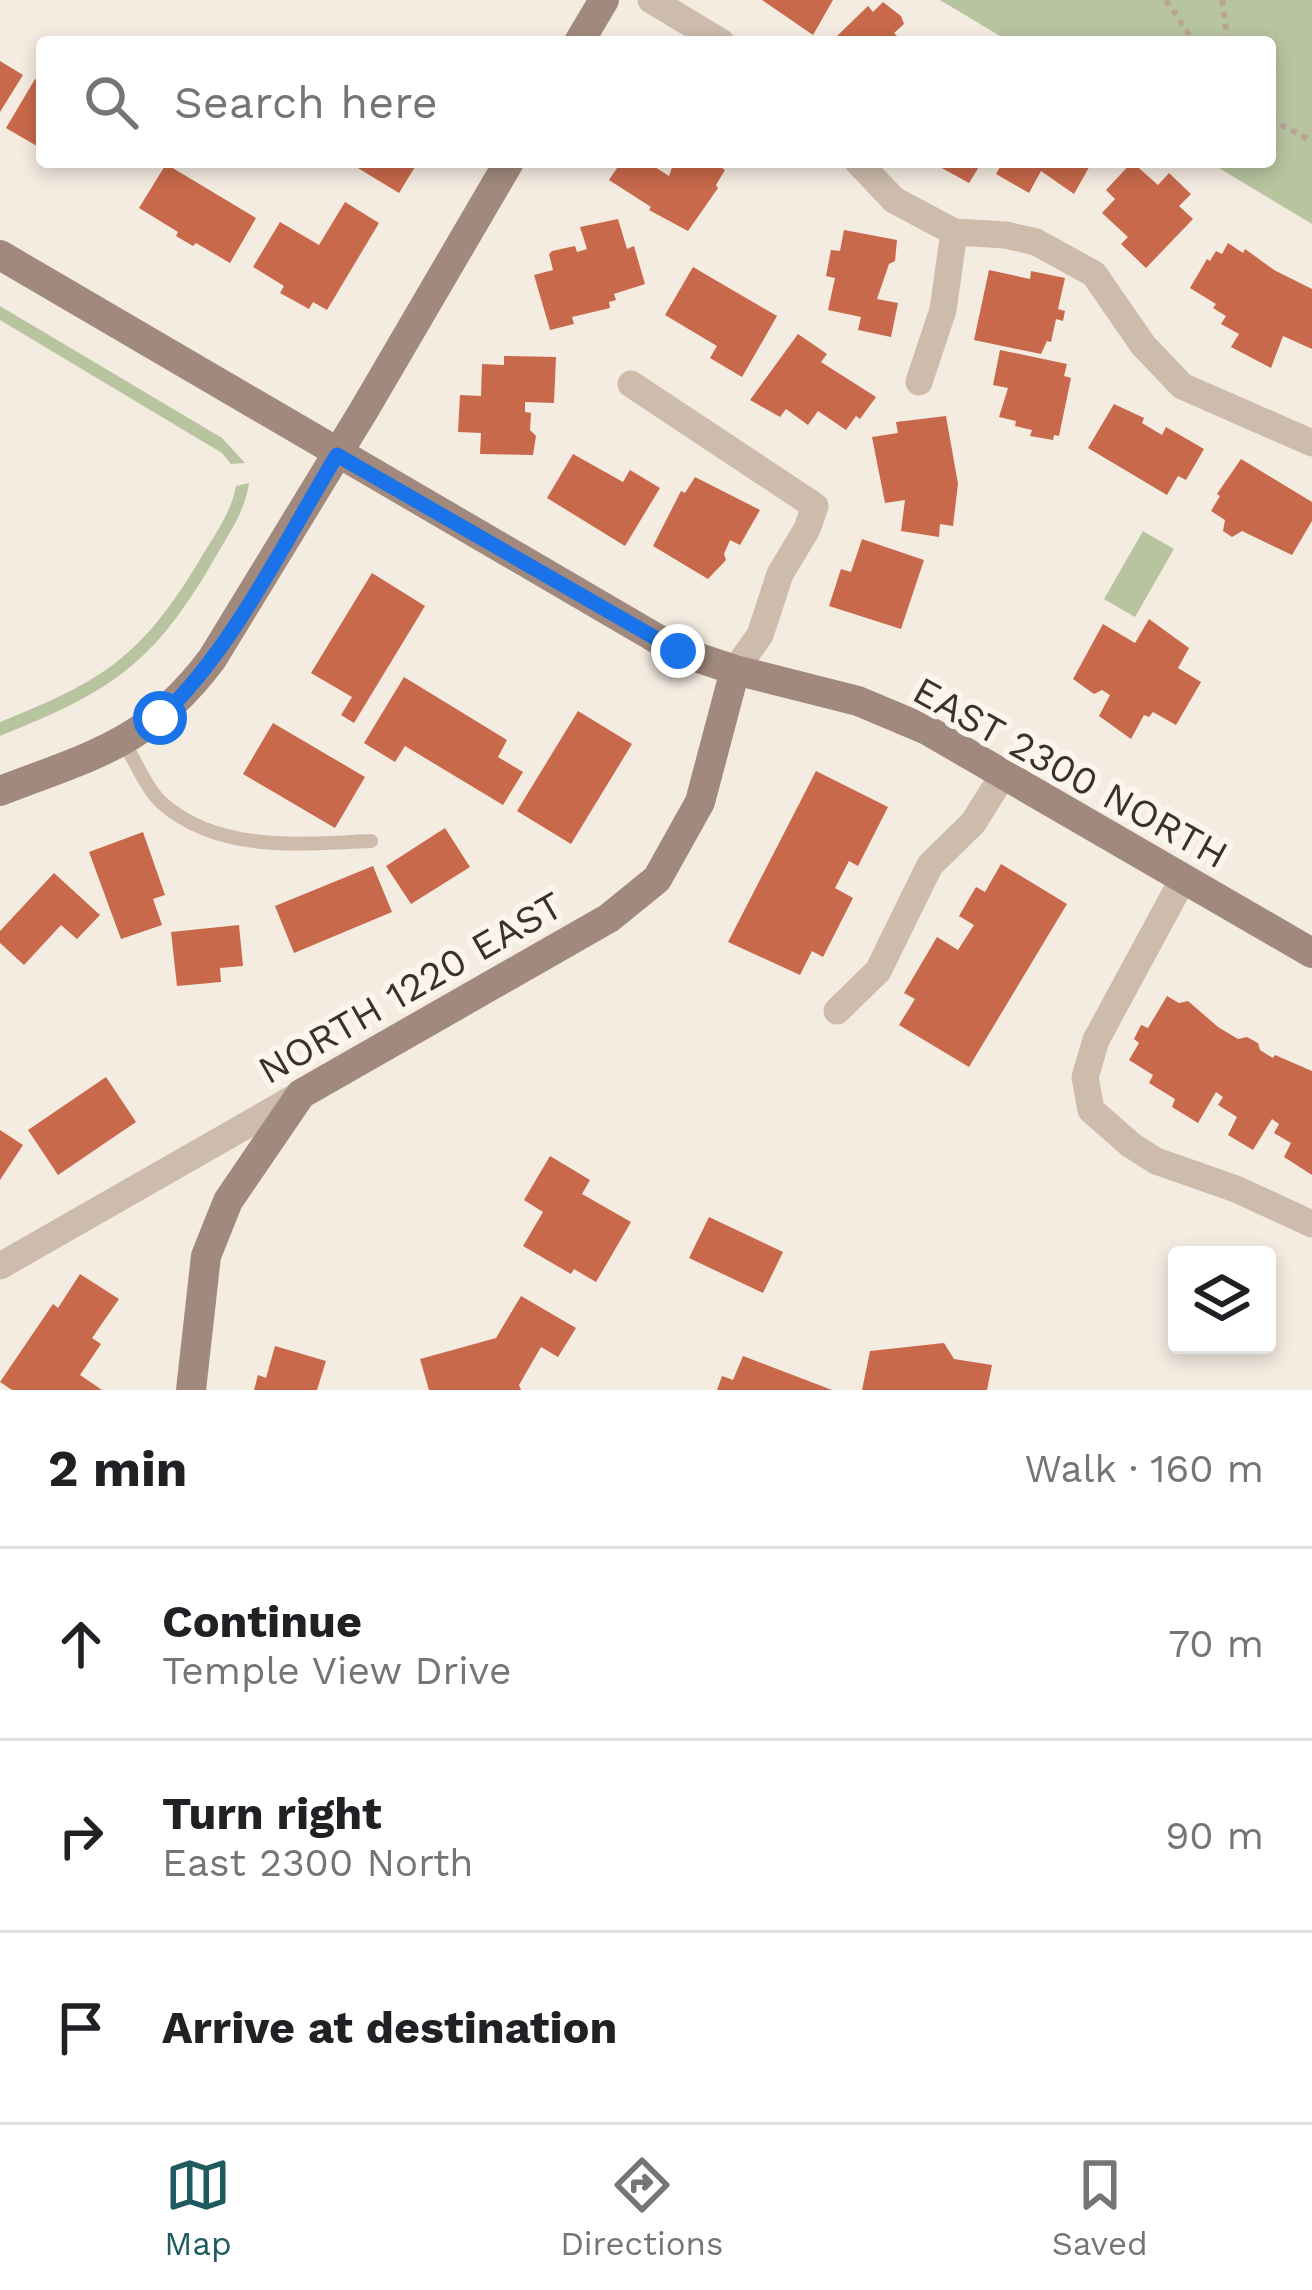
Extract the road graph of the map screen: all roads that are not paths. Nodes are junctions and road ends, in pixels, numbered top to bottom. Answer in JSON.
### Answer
{"nodes":[{"id":1,"x":604,"y":0,"type":"edge"},
{"id":2,"x":651,"y":0,"type":"edge"},
{"id":3,"x":583,"y":36,"type":"edge"},
{"id":4,"x":711,"y":36,"type":"edge"},
{"id":5,"x":505,"y":168,"type":"edge"},
{"id":6,"x":864,"y":168,"type":"edge"},
{"id":7,"x":954,"y":232,"type":"junction"},
{"id":8,"x":0,"y":255,"type":"edge"},
{"id":9,"x":919,"y":382,"type":"dead end"},
{"id":10,"x":631,"y":384,"type":"dead end"},
{"id":11,"x":1312,"y":443,"type":"edge"},
{"id":12,"x":337,"y":455,"type":"junction"},
{"id":13,"x":735,"y":670,"type":"junction"},
{"id":14,"x":123,"y":741,"type":"junction"},
{"id":15,"x":1005,"y":772,"type":"junction"},
{"id":16,"x":0,"y":791,"type":"edge"},
{"id":17,"x":371,"y":841,"type":"dead end"},
{"id":18,"x":1183,"y":879,"type":"junction"},
{"id":19,"x":1312,"y":953,"type":"edge"},
{"id":20,"x":837,"y":1011,"type":"dead end"},
{"id":21,"x":301,"y":1094,"type":"junction"},
{"id":22,"x":1312,"y":1224,"type":"edge"},
{"id":23,"x":0,"y":1266,"type":"edge"},
{"id":24,"x":191,"y":1390,"type":"edge"}],
"edges":[{"from":1,"to":3,"type":"street"},
{"from":2,"to":4,"type":"street"},
{"from":5,"to":12,"type":"street"},
{"from":6,"to":7,"type":"street"},
{"from":7,"to":9,"type":"street"},
{"from":7,"to":11,"type":"street"},
{"from":8,"to":12,"type":"street","name":"EAST 2300 NORTH"},
{"from":10,"to":13,"type":"street"},
{"from":12,"to":13,"type":"street","name":"EAST 2300 NORTH"},
{"from":12,"to":14,"type":"street"},
{"from":13,"to":15,"type":"street","name":"EAST 2300 NORTH"},
{"from":13,"to":21,"type":"street","name":"NORTH 1220 EAST"},
{"from":14,"to":16,"type":"street"},
{"from":14,"to":17,"type":"lane"},
{"from":15,"to":18,"type":"street","name":"EAST 2300 NORTH"},
{"from":15,"to":20,"type":"street"},
{"from":18,"to":19,"type":"street","name":"EAST 2300 NORTH"},
{"from":18,"to":22,"type":"street"},
{"from":21,"to":23,"type":"street","name":"NORTH 1220 EAST"},
{"from":21,"to":24,"type":"street"}]}
